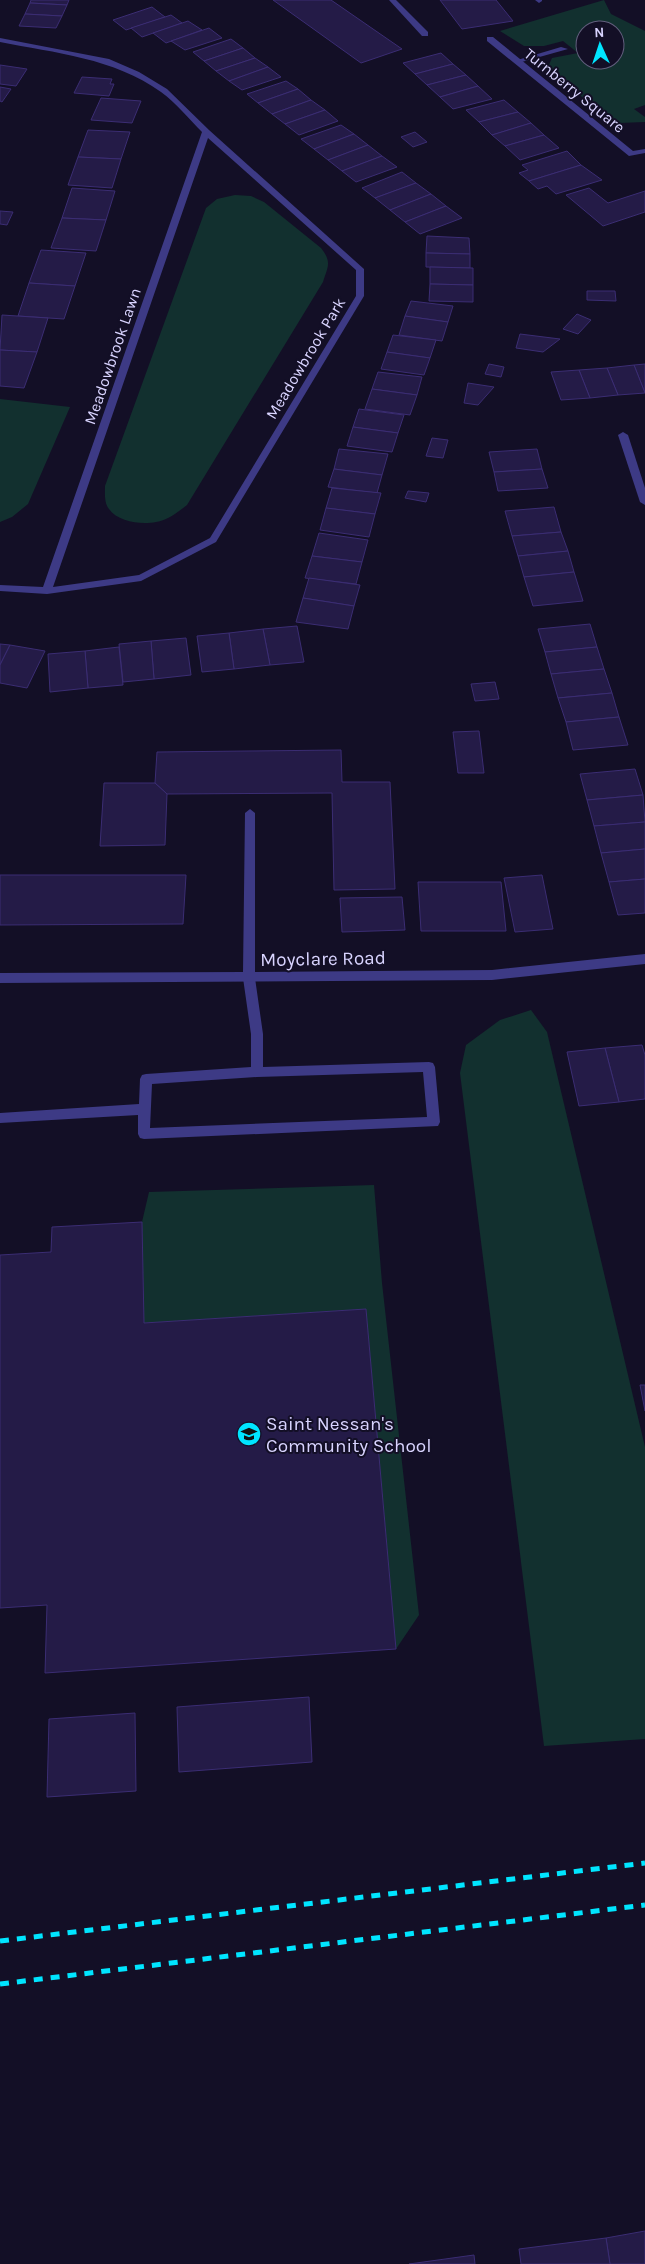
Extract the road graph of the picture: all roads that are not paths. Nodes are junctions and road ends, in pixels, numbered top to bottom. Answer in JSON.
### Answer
{"nodes":[{"id":1,"x":392,"y":0,"type":"edge"},
{"id":2,"x":426,"y":34,"type":"dead end"},
{"id":3,"x":490,"y":39,"type":"dead end"},
{"id":4,"x":0,"y":40,"type":"edge"},
{"id":5,"x":564,"y":49,"type":"dead end"},
{"id":6,"x":518,"y":61,"type":"junction"},
{"id":7,"x":206,"y":132,"type":"junction"},
{"id":8,"x":645,"y":151,"type":"edge"},
{"id":9,"x":623,"y":435,"type":"dead end"},
{"id":10,"x":645,"y":502,"type":"edge"},
{"id":11,"x":0,"y":588,"type":"edge"},
{"id":12,"x":47,"y":590,"type":"junction"},
{"id":13,"x":250,"y":813,"type":"dead end"},
{"id":14,"x":645,"y":959,"type":"edge"},
{"id":15,"x":0,"y":978,"type":"edge"},
{"id":16,"x":249,"y":978,"type":"junction"},
{"id":17,"x":257,"y":1072,"type":"junction"},
{"id":18,"x":144,"y":1109,"type":"junction"},
{"id":19,"x":0,"y":1118,"type":"edge"}],
"edges":[{"from":1,"to":2,"type":"street"},
{"from":3,"to":6,"type":"street","name":"Turnberry Square"},
{"from":4,"to":7,"type":"street","name":"Meadowbrook Park"},
{"from":5,"to":6,"type":"street"},
{"from":6,"to":8,"type":"street","name":"Turnberry Square"},
{"from":7,"to":12,"type":"street","name":"Meadowbrook Lawn"},
{"from":7,"to":12,"type":"street","name":"Meadowbrook Park"},
{"from":9,"to":10,"type":"street"},
{"from":11,"to":12,"type":"street","name":"Meadowbrook Park"},
{"from":13,"to":16,"type":"street"},
{"from":14,"to":16,"type":"street","name":"Moyclare Road"},
{"from":15,"to":16,"type":"street","name":"Moyclare Road"},
{"from":16,"to":17,"type":"street"},
{"from":17,"to":18,"type":"street"},
{"from":17,"to":18,"type":"street"},
{"from":18,"to":19,"type":"street"}]}
